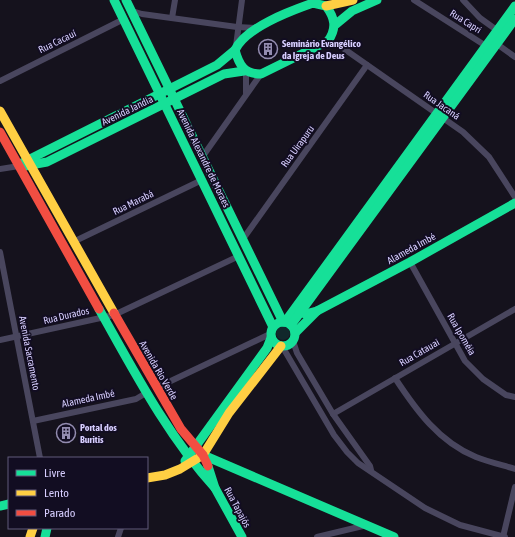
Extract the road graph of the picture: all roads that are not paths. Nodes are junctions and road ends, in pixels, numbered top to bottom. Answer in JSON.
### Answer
{"nodes":[{"id":1,"x":114,"y":0,"type":"edge"},
{"id":2,"x":126,"y":0,"type":"edge"},
{"id":3,"x":175,"y":0,"type":"edge"},
{"id":4,"x":242,"y":0,"type":"edge"},
{"id":5,"x":352,"y":0,"type":"edge"},
{"id":6,"x":377,"y":0,"type":"edge"},
{"id":7,"x":414,"y":0,"type":"edge"},
{"id":8,"x":463,"y":0,"type":"edge"},
{"id":9,"x":308,"y":2,"type":"edge"},
{"id":10,"x":322,"y":3,"type":"edge"},
{"id":11,"x":515,"y":6,"type":"edge"},
{"id":12,"x":132,"y":11,"type":"junction"},
{"id":13,"x":172,"y":18,"type":"junction"},
{"id":14,"x":124,"y":19,"type":"junction"},
{"id":15,"x":515,"y":19,"type":"edge"},
{"id":16,"x":237,"y":27,"type":"junction"},
{"id":17,"x":259,"y":28,"type":"junction"},
{"id":18,"x":334,"y":29,"type":"junction"},
{"id":19,"x":498,"y":31,"type":"junction"},
{"id":20,"x":325,"y":42,"type":"junction"},
{"id":21,"x":497,"y":44,"type":"junction"},
{"id":22,"x":340,"y":46,"type":"junction"},
{"id":23,"x":486,"y":46,"type":"junction"},
{"id":24,"x":235,"y":48,"type":"junction"},
{"id":25,"x":515,"y":57,"type":"edge"},
{"id":26,"x":368,"y":65,"type":"junction"},
{"id":27,"x":245,"y":72,"type":"junction"},
{"id":28,"x":261,"y":74,"type":"junction"},
{"id":29,"x":0,"y":81,"type":"edge"},
{"id":30,"x":170,"y":89,"type":"junction"},
{"id":31,"x":246,"y":93,"type":"junction"},
{"id":32,"x":160,"y":94,"type":"junction"},
{"id":33,"x":175,"y":99,"type":"junction"},
{"id":34,"x":165,"y":104,"type":"junction"},
{"id":35,"x":0,"y":111,"type":"edge"},
{"id":36,"x":440,"y":116,"type":"junction"},
{"id":37,"x":0,"y":132,"type":"edge"},
{"id":38,"x":203,"y":156,"type":"junction"},
{"id":39,"x":29,"y":163,"type":"junction"},
{"id":40,"x":19,"y":166,"type":"junction"},
{"id":41,"x":0,"y":169,"type":"edge"},
{"id":42,"x":202,"y":180,"type":"junction"},
{"id":43,"x":515,"y":197,"type":"edge"},
{"id":44,"x":515,"y":203,"type":"edge"},
{"id":45,"x":243,"y":239,"type":"junction"},
{"id":46,"x":73,"y":242,"type":"junction"},
{"id":47,"x":0,"y":252,"type":"edge"},
{"id":48,"x":239,"y":256,"type":"junction"},
{"id":49,"x":410,"y":262,"type":"junction"},
{"id":50,"x":515,"y":308,"type":"edge"},
{"id":51,"x":317,"y":311,"type":"junction"},
{"id":52,"x":301,"y":312,"type":"junction"},
{"id":53,"x":114,"y":316,"type":"junction"},
{"id":54,"x":102,"y":317,"type":"junction"},
{"id":55,"x":289,"y":328,"type":"junction"},
{"id":56,"x":271,"y":333,"type":"junction"},
{"id":57,"x":16,"y":336,"type":"junction"},
{"id":58,"x":0,"y":340,"type":"edge"},
{"id":59,"x":455,"y":343,"type":"junction"},
{"id":60,"x":281,"y":346,"type":"junction"},
{"id":61,"x":395,"y":378,"type":"junction"},
{"id":62,"x":156,"y":388,"type":"junction"},
{"id":63,"x":146,"y":393,"type":"junction"},
{"id":64,"x":515,"y":397,"type":"edge"},
{"id":65,"x":333,"y":414,"type":"junction"},
{"id":66,"x":33,"y":421,"type":"junction"},
{"id":67,"x":196,"y":447,"type":"junction"},
{"id":68,"x":202,"y":455,"type":"junction"},
{"id":69,"x":40,"y":457,"type":"edge"},
{"id":70,"x":191,"y":459,"type":"junction"},
{"id":71,"x":515,"y":469,"type":"edge"},
{"id":72,"x":371,"y":470,"type":"junction"},
{"id":73,"x":148,"y":478,"type":"edge"},
{"id":74,"x":515,"y":487,"type":"edge"},
{"id":75,"x":215,"y":488,"type":"junction"},
{"id":76,"x":367,"y":525,"type":"junction"},
{"id":77,"x":332,"y":535,"type":"edge"},
{"id":78,"x":242,"y":537,"type":"edge"},
{"id":79,"x":317,"y":537,"type":"edge"},
{"id":80,"x":394,"y":537,"type":"edge"},
{"id":81,"x":504,"y":537,"type":"edge"}],
"edges":[{"from":1,"to":14,"type":"street","name":"Avenida Alexandre de Moraes"},
{"from":2,"to":12,"type":"street","name":"Avenida Alexandre de Moraes"},
{"from":3,"to":13,"type":"street"},
{"from":4,"to":16,"type":"street"},
{"from":5,"to":10,"type":"street"},
{"from":6,"to":18,"type":"street"},
{"from":7,"to":23,"type":"street","name":"Rua Capri"},
{"from":8,"to":19,"type":"street","name":"Rua Capri"},
{"from":9,"to":10,"type":"street","name":"Avenida Jandia"},
{"from":9,"to":17,"type":"street","name":"Avenida Jandia"},
{"from":10,"to":18,"type":"street"},
{"from":11,"to":19,"type":"street"},
{"from":12,"to":13,"type":"street"},
{"from":12,"to":30,"type":"street","name":"Avenida Alexandre de Moraes"},
{"from":13,"to":16,"type":"street"},
{"from":14,"to":29,"type":"street","name":"Rua Cacauí"},
{"from":14,"to":32,"type":"street","name":"Avenida Alexandre de Moraes"},
{"from":15,"to":21,"type":"street"},
{"from":16,"to":17,"type":"street"},
{"from":16,"to":24,"type":"street"},
{"from":17,"to":24,"type":"street","name":"Avenida Jandia"},
{"from":18,"to":20,"type":"street"},
{"from":18,"to":22,"type":"street","name":"Rua Jacaná"},
{"from":19,"to":23,"type":"street"},
{"from":20,"to":22,"type":"street","name":"Rua Jacaná"},
{"from":20,"to":28,"type":"street"},
{"from":21,"to":25,"type":"street"},
{"from":21,"to":36,"type":"street"},
{"from":22,"to":26,"type":"street","name":"Rua Jacaná"},
{"from":23,"to":36,"type":"street"},
{"from":24,"to":27,"type":"street"},
{"from":24,"to":30,"type":"street","name":"Avenida Jandia"},
{"from":26,"to":36,"type":"street","name":"Rua Jacaná"},
{"from":26,"to":45,"type":"street","name":"Rua Uirapuru"},
{"from":27,"to":28,"type":"street","name":"Avenida Jandia"},
{"from":27,"to":31,"type":"street"},
{"from":27,"to":33,"type":"street","name":"Avenida Jandia"},
{"from":28,"to":31,"type":"street"},
{"from":30,"to":32,"type":"street","name":"Avenida Jandia"},
{"from":30,"to":33,"type":"street","name":"Avenida Alexandre de Moraes"},
{"from":31,"to":38,"type":"street"},
{"from":32,"to":34,"type":"street","name":"Avenida Alexandre de Moraes"},
{"from":32,"to":39,"type":"street","name":"Avenida Jandia"},
{"from":33,"to":34,"type":"street","name":"Avenida Jandia"},
{"from":33,"to":38,"type":"street","name":"Avenida Alexandre de Moraes"},
{"from":34,"to":39,"type":"street","name":"Avenida Jandia"},
{"from":34,"to":42,"type":"street","name":"Avenida Alexandre de Moraes"},
{"from":35,"to":39,"type":"street","name":"Avenida Rio Verde"},
{"from":36,"to":43,"type":"street","name":"Rua Jacaná"},
{"from":36,"to":52,"type":"street"},
{"from":36,"to":55,"type":"street"},
{"from":37,"to":40,"type":"street"},
{"from":38,"to":45,"type":"street","name":"Avenida Alexandre de Moraes"},
{"from":39,"to":40,"type":"street","name":"Avenida Jandia"},
{"from":39,"to":46,"type":"street","name":"Avenida Rio Verde"},
{"from":40,"to":41,"type":"street"},
{"from":40,"to":54,"type":"street"},
{"from":42,"to":46,"type":"street","name":"Rua Marabá"},
{"from":42,"to":48,"type":"street","name":"Avenida Alexandre de Moraes"},
{"from":44,"to":49,"type":"street","name":"Alameda Imbé"},
{"from":45,"to":55,"type":"street","name":"Avenida Alexandre de Moraes"},
{"from":46,"to":53,"type":"street","name":"Avenida Rio Verde"},
{"from":47,"to":57,"type":"street","name":"Avenida Sacramento"},
{"from":48,"to":53,"type":"street"},
{"from":48,"to":56,"type":"street","name":"Avenida Alexandre de Moraes"},
{"from":49,"to":51,"type":"street","name":"Alameda Imbé"},
{"from":49,"to":59,"type":"street","name":"Rua Ipoméia"},
{"from":50,"to":59,"type":"street","name":"Rua Catauai"},
{"from":51,"to":52,"type":"street","name":"Alameda Imbé"},
{"from":51,"to":55,"type":"street","name":"Alameda Imbé"},
{"from":52,"to":55,"type":"street"},
{"from":53,"to":54,"type":"street","name":"Rua Durados"},
{"from":53,"to":62,"type":"street","name":"Avenida Rio Verde"},
{"from":54,"to":57,"type":"street","name":"Rua Durados"},
{"from":54,"to":63,"type":"street"},
{"from":55,"to":56,"type":"street"},
{"from":55,"to":60,"type":"street"},
{"from":55,"to":65,"type":"street","name":"Avenida Alexandre de Moraes"},
{"from":56,"to":60,"type":"street"},
{"from":56,"to":62,"type":"street"},
{"from":56,"to":67,"type":"street"},
{"from":57,"to":58,"type":"street","name":"Rua Durados"},
{"from":57,"to":66,"type":"street","name":"Avenida Sacramento"},
{"from":59,"to":61,"type":"street","name":"Rua Catauai"},
{"from":59,"to":64,"type":"street","name":"Rua Ipoméia"},
{"from":60,"to":68,"type":"street"},
{"from":60,"to":72,"type":"street","name":"Avenida Alexandre de Moraes"},
{"from":61,"to":65,"type":"street","name":"Rua Catauai"},
{"from":61,"to":71,"type":"street"},
{"from":62,"to":67,"type":"street","name":"Avenida Rio Verde"},
{"from":63,"to":66,"type":"street","name":"Alameda Imbé"},
{"from":63,"to":70,"type":"street"},
{"from":65,"to":72,"type":"street","name":"Avenida Alexandre de Moraes"},
{"from":66,"to":69,"type":"street","name":"Avenida Sacramento"},
{"from":67,"to":68,"type":"street","name":"Avenida Rio Verde"},
{"from":67,"to":70,"type":"street"},
{"from":68,"to":70,"type":"street"},
{"from":68,"to":75,"type":"street","name":"Rua Tapajós"},
{"from":68,"to":76,"type":"street"},
{"from":70,"to":73,"type":"street"},
{"from":70,"to":75,"type":"street","name":"Rua Tapajós"},
{"from":72,"to":81,"type":"street","name":"Avenida Alexandre de Moraes"},
{"from":74,"to":81,"type":"street"},
{"from":75,"to":78,"type":"street","name":"Rua Tapajós"},
{"from":76,"to":77,"type":"street"},
{"from":76,"to":80,"type":"street"},
{"from":77,"to":79,"type":"street"}]}
